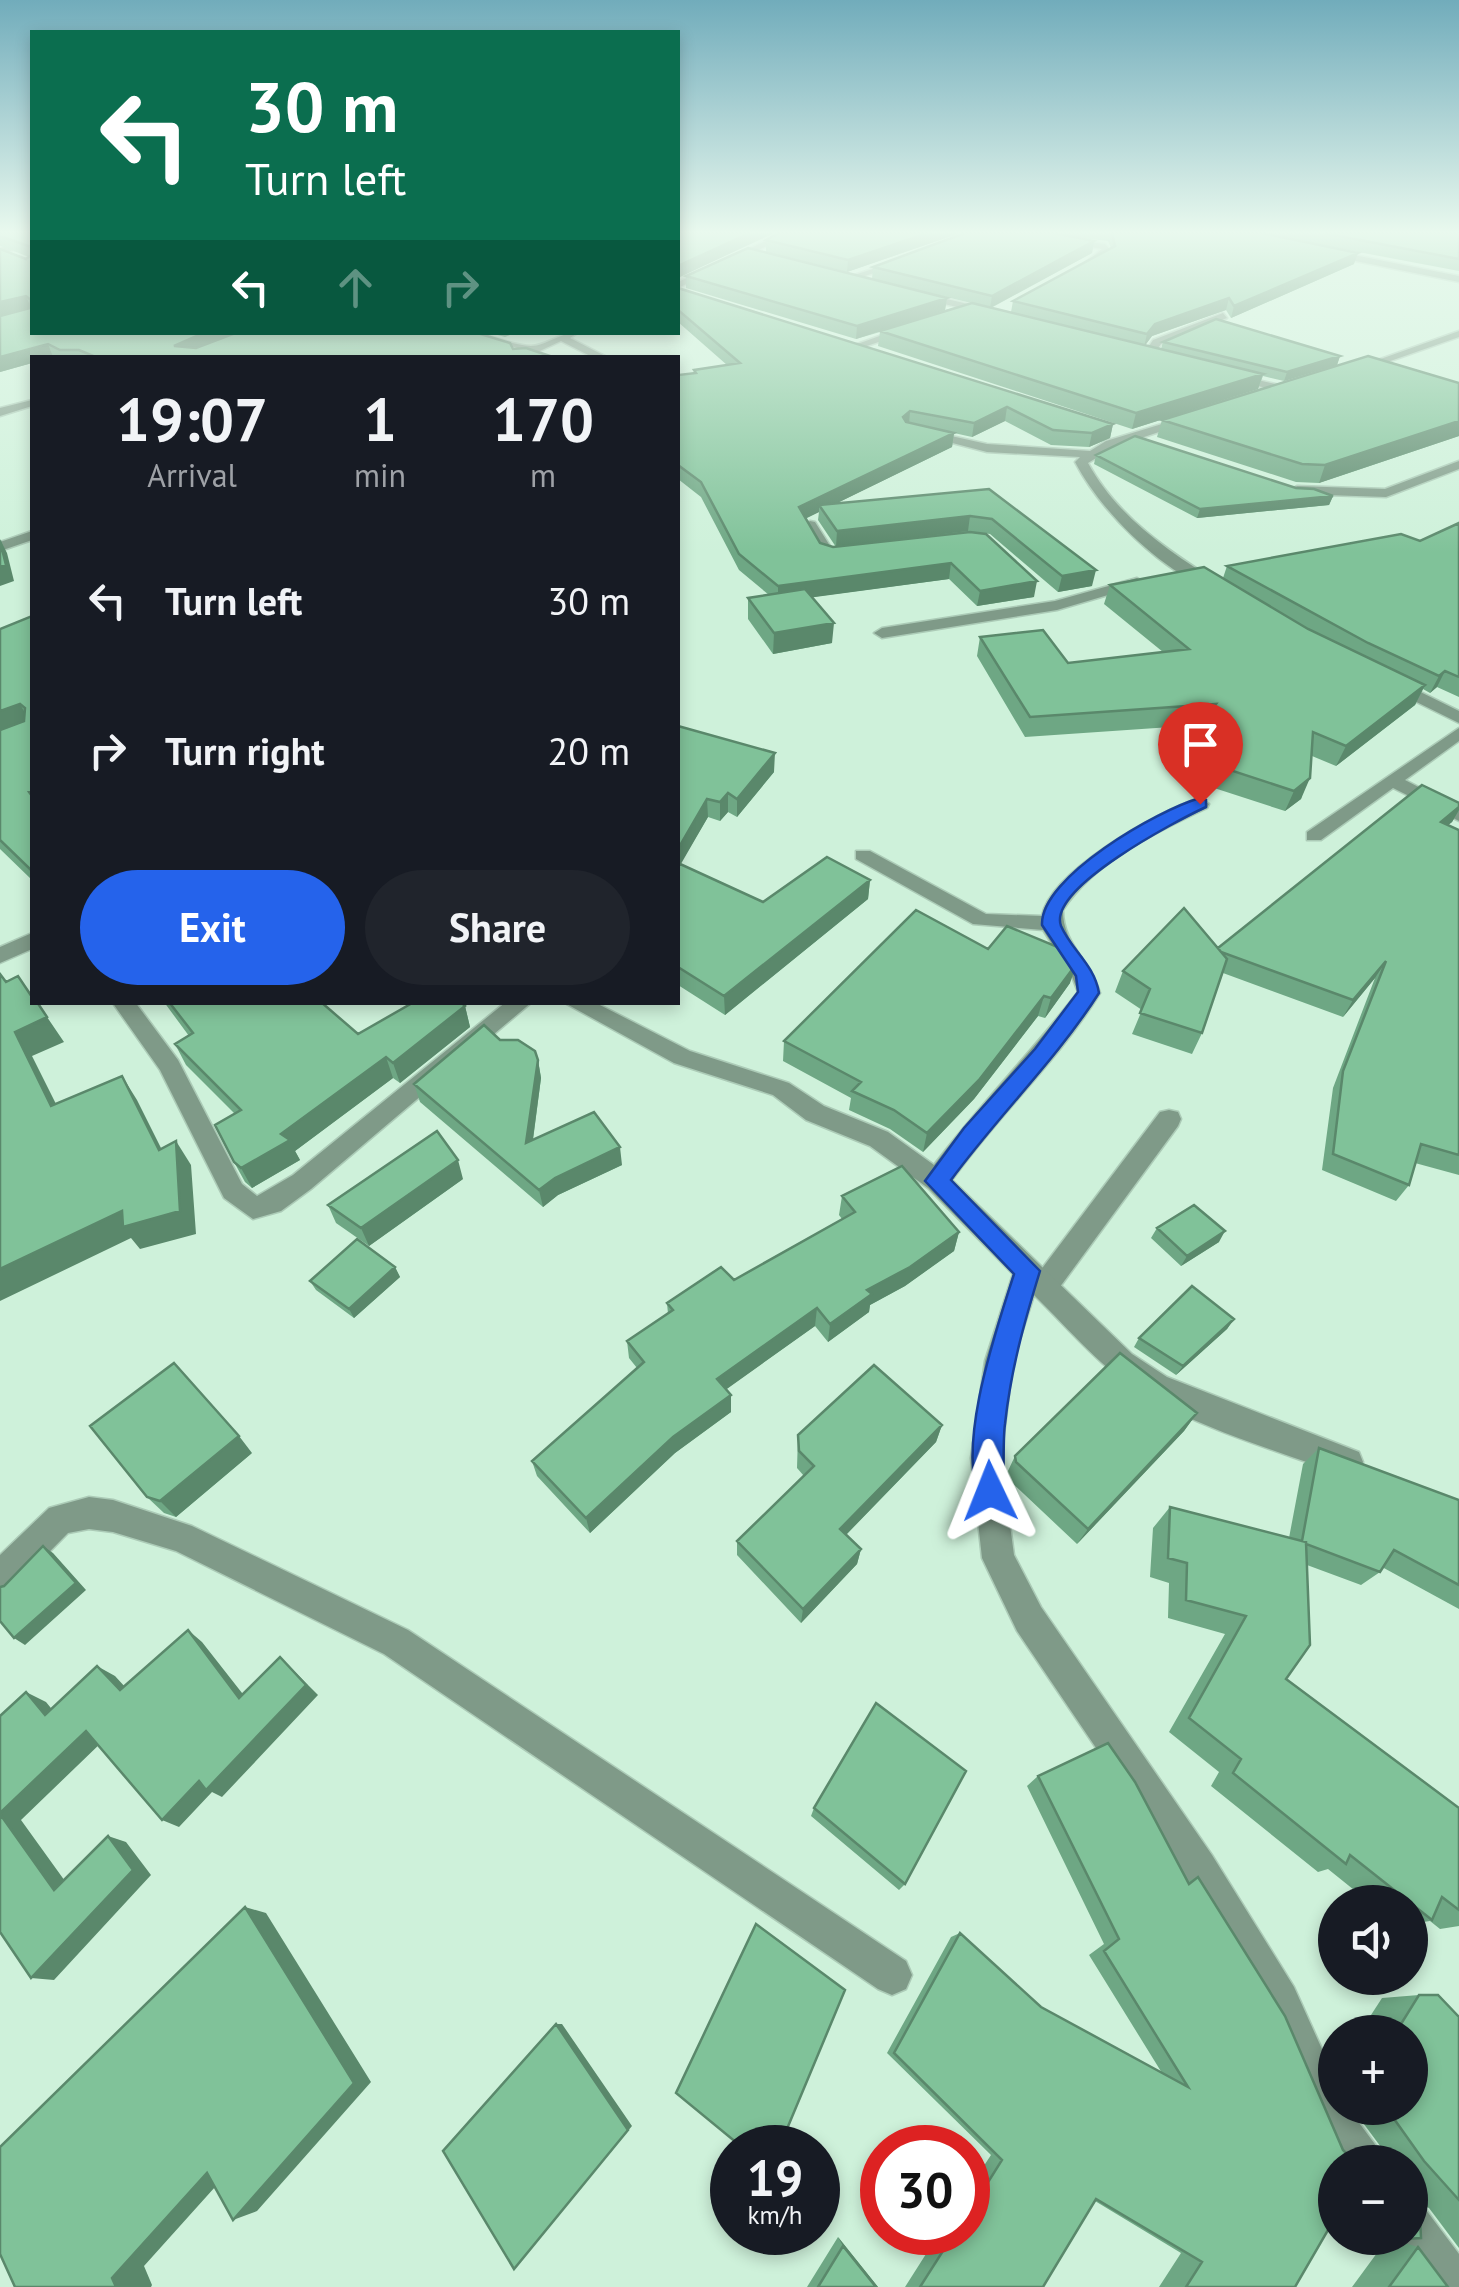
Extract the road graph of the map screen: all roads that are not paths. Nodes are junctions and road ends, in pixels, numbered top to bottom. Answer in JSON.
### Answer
{"nodes":[{"id":1,"x":497,"y":340,"type":"edge"},
{"id":2,"x":558,"y":340,"type":"edge"},
{"id":3,"x":575,"y":340,"type":"edge"},
{"id":4,"x":866,"y":340,"type":"edge"},
{"id":5,"x":1163,"y":340,"type":"edge"},
{"id":6,"x":1447,"y":340,"type":"edge"},
{"id":7,"x":535,"y":350,"type":"junction"},
{"id":8,"x":1129,"y":350,"type":"edge"},
{"id":9,"x":871,"y":352,"type":"edge"},
{"id":10,"x":522,"y":355,"type":"edge"},
{"id":11,"x":599,"y":355,"type":"edge"},
{"id":12,"x":1214,"y":373,"type":"edge"},
{"id":13,"x":1337,"y":375,"type":"edge"},
{"id":14,"x":1304,"y":385,"type":"edge"},
{"id":15,"x":1288,"y":390,"type":"junction"},
{"id":16,"x":1254,"y":400,"type":"edge"},
{"id":17,"x":30,"y":404,"type":"edge"},
{"id":18,"x":0,"y":412,"type":"edge"},
{"id":19,"x":1201,"y":416,"type":"edge"},
{"id":20,"x":1105,"y":428,"type":"edge"},
{"id":21,"x":911,"y":432,"type":"edge"},
{"id":22,"x":1131,"y":438,"type":"junction"},
{"id":23,"x":1149,"y":444,"type":"edge"},
{"id":24,"x":1088,"y":454,"type":"junction"},
{"id":25,"x":1459,"y":465,"type":"edge"},
{"id":26,"x":1284,"y":487,"type":"edge"},
{"id":27,"x":810,"y":525,"type":"edge"},
{"id":28,"x":30,"y":536,"type":"edge"},
{"id":29,"x":0,"y":547,"type":"edge"},
{"id":30,"x":860,"y":552,"type":"edge"},
{"id":31,"x":1186,"y":569,"type":"junction"},
{"id":32,"x":1167,"y":574,"type":"edge"},
{"id":33,"x":1149,"y":579,"type":"edge"},
{"id":34,"x":1043,"y":593,"type":"dead end"},
{"id":35,"x":1235,"y":598,"type":"edge"},
{"id":36,"x":1057,"y":606,"type":"junction"},
{"id":37,"x":882,"y":633,"type":"dead end"},
{"id":38,"x":1372,"y":673,"type":"edge"},
{"id":39,"x":1459,"y":718,"type":"edge"},
{"id":40,"x":1459,"y":733,"type":"edge"},
{"id":41,"x":1391,"y":780,"type":"junction"},
{"id":42,"x":1200,"y":804,"type":"dead end"},
{"id":43,"x":1459,"y":814,"type":"edge"},
{"id":44,"x":1314,"y":836,"type":"dead end"},
{"id":45,"x":863,"y":854,"type":"dead end"},
{"id":46,"x":1051,"y":925,"type":"junction"},
{"id":47,"x":30,"y":941,"type":"edge"},
{"id":48,"x":0,"y":956,"type":"edge"},
{"id":49,"x":125,"y":1005,"type":"edge"},
{"id":50,"x":517,"y":1005,"type":"edge"},
{"id":51,"x":580,"y":1005,"type":"edge"},
{"id":52,"x":1169,"y":1118,"type":"dead end"},
{"id":53,"x":937,"y":1181,"type":"junction"},
{"id":54,"x":1036,"y":1279,"type":"junction"},
{"id":55,"x":1370,"y":1470,"type":"edge"},
{"id":56,"x":0,"y":1578,"type":"edge"},
{"id":57,"x":892,"y":1975,"type":"dead end"},
{"id":58,"x":1349,"y":2145,"type":"edge"},
{"id":59,"x":1428,"y":2250,"type":"edge"},
{"id":60,"x":1456,"y":2287,"type":"edge"}],
"edges":[{"from":1,"to":7,"type":"street"},
{"from":2,"to":7,"type":"street"},
{"from":3,"to":11,"type":"street"},
{"from":4,"to":9,"type":"street"},
{"from":5,"to":8,"type":"street"},
{"from":6,"to":13,"type":"street"},
{"from":7,"to":10,"type":"street"},
{"from":12,"to":15,"type":"street"},
{"from":14,"to":15,"type":"street"},
{"from":15,"to":16,"type":"street"},
{"from":17,"to":18,"type":"street"},
{"from":19,"to":22,"type":"street"},
{"from":20,"to":22,"type":"street"},
{"from":21,"to":24,"type":"street"},
{"from":22,"to":23,"type":"street"},
{"from":22,"to":24,"type":"street"},
{"from":24,"to":31,"type":"street"},
{"from":25,"to":26,"type":"street"},
{"from":27,"to":30,"type":"street"},
{"from":28,"to":29,"type":"street"},
{"from":31,"to":32,"type":"street"},
{"from":31,"to":35,"type":"street"},
{"from":33,"to":36,"type":"street"},
{"from":34,"to":36,"type":"street"},
{"from":36,"to":37,"type":"street"},
{"from":38,"to":39,"type":"street"},
{"from":40,"to":41,"type":"street"},
{"from":41,"to":43,"type":"street"},
{"from":41,"to":44,"type":"street"},
{"from":42,"to":46,"type":"street"},
{"from":45,"to":46,"type":"street"},
{"from":46,"to":53,"type":"street"},
{"from":47,"to":48,"type":"street"},
{"from":49,"to":50,"type":"street"},
{"from":51,"to":53,"type":"street"},
{"from":52,"to":54,"type":"street"},
{"from":53,"to":54,"type":"street"},
{"from":54,"to":55,"type":"street"},
{"from":54,"to":58,"type":"street"},
{"from":56,"to":57,"type":"street"},
{"from":59,"to":60,"type":"street"}]}
